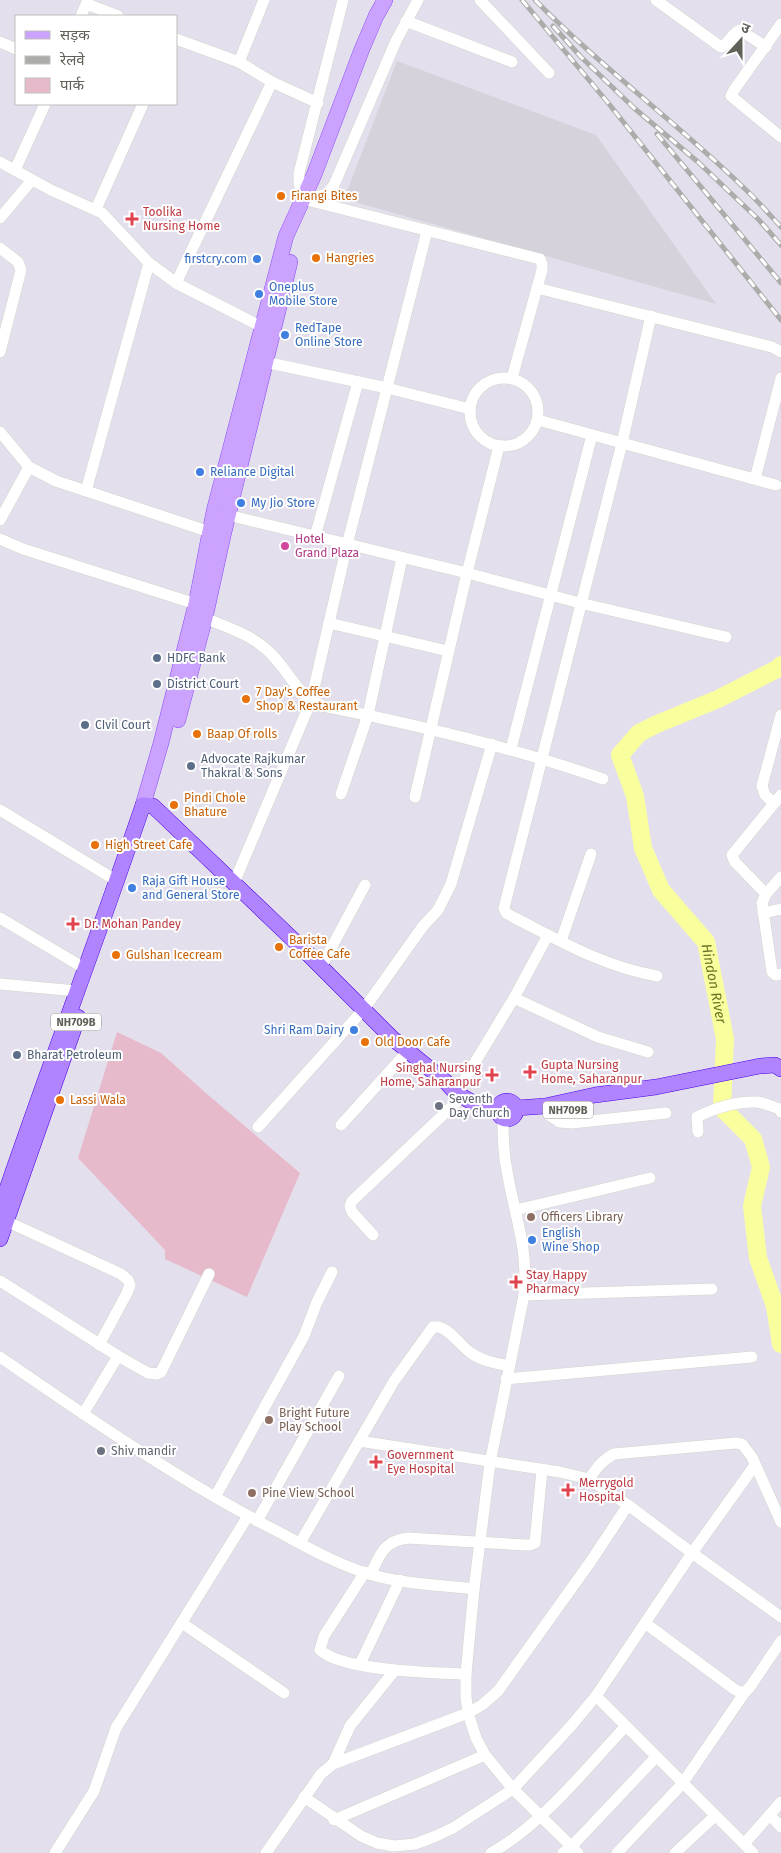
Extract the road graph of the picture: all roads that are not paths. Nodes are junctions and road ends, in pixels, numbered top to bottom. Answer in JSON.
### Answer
{"nodes":[{"id":1,"x":264,"y":0,"type":"edge"},
{"id":2,"x":343,"y":0,"type":"edge"},
{"id":3,"x":385,"y":0,"type":"edge"},
{"id":4,"x":418,"y":0,"type":"edge"},
{"id":5,"x":480,"y":0,"type":"edge"},
{"id":6,"x":656,"y":0,"type":"edge"},
{"id":7,"x":87,"y":2,"type":"edge"},
{"id":8,"x":81,"y":15,"type":"edge"},
{"id":9,"x":116,"y":15,"type":"edge"},
{"id":10,"x":406,"y":20,"type":"junction"},
{"id":11,"x":781,"y":24,"type":"edge"},
{"id":12,"x":178,"y":40,"type":"edge"},
{"id":13,"x":0,"y":42,"type":"edge"},
{"id":14,"x":766,"y":47,"type":"junction"},
{"id":15,"x":15,"y":49,"type":"edge"},
{"id":16,"x":239,"y":62,"type":"junction"},
{"id":17,"x":512,"y":62,"type":"dead end"},
{"id":18,"x":549,"y":73,"type":"dead end"},
{"id":19,"x":272,"y":82,"type":"junction"},
{"id":20,"x":318,"y":103,"type":"junction"},
{"id":21,"x":45,"y":105,"type":"edge"},
{"id":22,"x":143,"y":105,"type":"edge"},
{"id":23,"x":781,"y":137,"type":"edge"},
{"id":24,"x":0,"y":162,"type":"edge"},
{"id":25,"x":15,"y":170,"type":"junction"},
{"id":26,"x":32,"y":180,"type":"junction"},
{"id":27,"x":302,"y":200,"type":"junction"},
{"id":28,"x":96,"y":209,"type":"junction"},
{"id":29,"x":0,"y":218,"type":"edge"},
{"id":30,"x":427,"y":231,"type":"junction"},
{"id":31,"x":0,"y":248,"type":"edge"},
{"id":32,"x":149,"y":264,"type":"junction"},
{"id":33,"x":176,"y":283,"type":"junction"},
{"id":34,"x":537,"y":288,"type":"junction"},
{"id":35,"x":651,"y":316,"type":"junction"},
{"id":36,"x":268,"y":330,"type":"junction"},
{"id":37,"x":0,"y":352,"type":"edge"},
{"id":38,"x":781,"y":352,"type":"edge"},
{"id":39,"x":265,"y":362,"type":"junction"},
{"id":40,"x":512,"y":378,"type":"junction"},
{"id":41,"x":781,"y":378,"type":"edge"},
{"id":42,"x":358,"y":382,"type":"junction"},
{"id":43,"x":387,"y":388,"type":"junction"},
{"id":44,"x":470,"y":409,"type":"junction"},
{"id":45,"x":538,"y":420,"type":"junction"},
{"id":46,"x":0,"y":432,"type":"edge"},
{"id":47,"x":592,"y":434,"type":"junction"},
{"id":48,"x":622,"y":443,"type":"junction"},
{"id":49,"x":499,"y":446,"type":"junction"},
{"id":50,"x":29,"y":467,"type":"junction"},
{"id":51,"x":755,"y":479,"type":"junction"},
{"id":52,"x":776,"y":485,"type":"dead end"},
{"id":53,"x":86,"y":491,"type":"junction"},
{"id":54,"x":228,"y":515,"type":"junction"},
{"id":55,"x":0,"y":520,"type":"edge"},
{"id":56,"x":210,"y":532,"type":"junction"},
{"id":57,"x":315,"y":537,"type":"junction"},
{"id":58,"x":0,"y":539,"type":"edge"},
{"id":59,"x":347,"y":545,"type":"junction"},
{"id":60,"x":402,"y":558,"type":"junction"},
{"id":61,"x":466,"y":573,"type":"junction"},
{"id":62,"x":550,"y":595,"type":"junction"},
{"id":63,"x":580,"y":603,"type":"junction"},
{"id":64,"x":196,"y":604,"type":"junction"},
{"id":65,"x":205,"y":618,"type":"junction"},
{"id":66,"x":329,"y":623,"type":"junction"},
{"id":67,"x":385,"y":636,"type":"junction"},
{"id":68,"x":726,"y":637,"type":"dead end"},
{"id":69,"x":448,"y":651,"type":"junction"},
{"id":70,"x":311,"y":701,"type":"junction"},
{"id":71,"x":368,"y":715,"type":"junction"},
{"id":72,"x":781,"y":715,"type":"edge"},
{"id":73,"x":429,"y":729,"type":"junction"},
{"id":74,"x":492,"y":744,"type":"junction"},
{"id":75,"x":511,"y":749,"type":"junction"},
{"id":76,"x":542,"y":758,"type":"junction"},
{"id":77,"x":604,"y":779,"type":"dead end"},
{"id":78,"x":341,"y":794,"type":"dead end"},
{"id":79,"x":415,"y":798,"type":"dead end"},
{"id":80,"x":777,"y":799,"type":"edge"},
{"id":81,"x":148,"y":805,"type":"junction"},
{"id":82,"x":0,"y":810,"type":"edge"},
{"id":83,"x":591,"y":854,"type":"dead end"},
{"id":84,"x":781,"y":877,"type":"edge"},
{"id":85,"x":117,"y":880,"type":"junction"},
{"id":86,"x":234,"y":883,"type":"junction"},
{"id":87,"x":365,"y":884,"type":"dead end"},
{"id":88,"x":766,"y":894,"type":"junction"},
{"id":89,"x":781,"y":909,"type":"edge"},
{"id":90,"x":763,"y":913,"type":"junction"},
{"id":91,"x":0,"y":918,"type":"edge"},
{"id":92,"x":548,"y":935,"type":"junction"},
{"id":93,"x":561,"y":941,"type":"junction"},
{"id":94,"x":321,"y":967,"type":"junction"},
{"id":95,"x":84,"y":968,"type":"junction"},
{"id":96,"x":781,"y":974,"type":"edge"},
{"id":97,"x":657,"y":976,"type":"dead end"},
{"id":98,"x":0,"y":984,"type":"edge"},
{"id":99,"x":76,"y":991,"type":"junction"},
{"id":100,"x":514,"y":998,"type":"junction"},
{"id":101,"x":364,"y":1009,"type":"junction"},
{"id":102,"x":408,"y":1051,"type":"junction"},
{"id":103,"x":648,"y":1052,"type":"dead end"},
{"id":104,"x":781,"y":1069,"type":"edge"},
{"id":105,"x":456,"y":1089,"type":"junction"},
{"id":106,"x":620,"y":1092,"type":"junction"},
{"id":107,"x":507,"y":1111,"type":"junction"},
{"id":108,"x":781,"y":1112,"type":"edge"},
{"id":109,"x":666,"y":1113,"type":"dead end"},
{"id":110,"x":549,"y":1115,"type":"junction"},
{"id":111,"x":341,"y":1125,"type":"dead end"},
{"id":112,"x":258,"y":1127,"type":"dead end"},
{"id":113,"x":698,"y":1132,"type":"dead end"},
{"id":114,"x":650,"y":1178,"type":"dead end"},
{"id":115,"x":516,"y":1210,"type":"junction"},
{"id":116,"x":3,"y":1215,"type":"edge"},
{"id":117,"x":373,"y":1235,"type":"dead end"},
{"id":118,"x":0,"y":1239,"type":"edge"},
{"id":119,"x":332,"y":1272,"type":"dead end"},
{"id":120,"x":208,"y":1274,"type":"dead end"},
{"id":121,"x":0,"y":1281,"type":"edge"},
{"id":122,"x":712,"y":1289,"type":"dead end"},
{"id":123,"x":524,"y":1295,"type":"junction"},
{"id":124,"x":99,"y":1345,"type":"junction"},
{"id":125,"x":118,"y":1356,"type":"junction"},
{"id":126,"x":0,"y":1357,"type":"edge"},
{"id":127,"x":752,"y":1357,"type":"dead end"},
{"id":128,"x":509,"y":1366,"type":"junction"},
{"id":129,"x":340,"y":1376,"type":"dead end"},
{"id":130,"x":506,"y":1379,"type":"junction"},
{"id":131,"x":83,"y":1414,"type":"junction"},
{"id":132,"x":360,"y":1441,"type":"junction"},
{"id":133,"x":490,"y":1462,"type":"junction"},
{"id":134,"x":755,"y":1464,"type":"junction"},
{"id":135,"x":542,"y":1470,"type":"junction"},
{"id":136,"x":589,"y":1480,"type":"junction"},
{"id":137,"x":215,"y":1497,"type":"junction"},
{"id":138,"x":628,"y":1505,"type":"junction"},
{"id":139,"x":253,"y":1518,"type":"junction"},
{"id":140,"x":781,"y":1522,"type":"edge"},
{"id":141,"x":481,"y":1543,"type":"junction"},
{"id":142,"x":300,"y":1544,"type":"junction"},
{"id":143,"x":692,"y":1553,"type":"junction"},
{"id":144,"x":368,"y":1573,"type":"junction"},
{"id":145,"x":400,"y":1580,"type":"junction"},
{"id":146,"x":474,"y":1589,"type":"junction"},
{"id":147,"x":781,"y":1617,"type":"edge"},
{"id":148,"x":182,"y":1622,"type":"junction"},
{"id":149,"x":645,"y":1623,"type":"junction"},
{"id":150,"x":781,"y":1641,"type":"edge"},
{"id":151,"x":360,"y":1664,"type":"junction"},
{"id":152,"x":395,"y":1670,"type":"junction"},
{"id":153,"x":466,"y":1674,"type":"junction"},
{"id":154,"x":745,"y":1692,"type":"junction"},
{"id":155,"x":284,"y":1693,"type":"dead end"},
{"id":156,"x":596,"y":1696,"type":"junction"},
{"id":157,"x":468,"y":1713,"type":"junction"},
{"id":158,"x":626,"y":1726,"type":"junction"},
{"id":159,"x":485,"y":1755,"type":"junction"},
{"id":160,"x":656,"y":1757,"type":"junction"},
{"id":161,"x":333,"y":1764,"type":"junction"},
{"id":162,"x":682,"y":1784,"type":"junction"},
{"id":163,"x":513,"y":1789,"type":"junction"},
{"id":164,"x":304,"y":1797,"type":"junction"},
{"id":165,"x":781,"y":1802,"type":"edge"},
{"id":166,"x":715,"y":1816,"type":"junction"},
{"id":167,"x":770,"y":1816,"type":"junction"},
{"id":168,"x":540,"y":1817,"type":"junction"},
{"id":169,"x":334,"y":1820,"type":"junction"},
{"id":170,"x":781,"y":1827,"type":"edge"},
{"id":171,"x":744,"y":1844,"type":"junction"},
{"id":172,"x":571,"y":1851,"type":"edge"},
{"id":173,"x":55,"y":1853,"type":"edge"},
{"id":174,"x":266,"y":1853,"type":"edge"},
{"id":175,"x":491,"y":1853,"type":"edge"},
{"id":176,"x":617,"y":1853,"type":"edge"},
{"id":177,"x":675,"y":1853,"type":"edge"},
{"id":178,"x":752,"y":1853,"type":"edge"}],
"edges":[{"from":1,"to":16,"type":"street"},
{"from":2,"to":20,"type":"street"},
{"from":3,"to":27,"type":"main road"},
{"from":4,"to":10,"type":"street"},
{"from":5,"to":18,"type":"street"},
{"from":6,"to":14,"type":"street"},
{"from":7,"to":8,"type":"street"},
{"from":7,"to":9,"type":"street"},
{"from":10,"to":17,"type":"street"},
{"from":10,"to":27,"type":"street"},
{"from":11,"to":14,"type":"street"},
{"from":12,"to":16,"type":"street"},
{"from":13,"to":15,"type":"street"},
{"from":14,"to":23,"type":"street"},
{"from":16,"to":19,"type":"street"},
{"from":19,"to":20,"type":"street"},
{"from":19,"to":33,"type":"street"},
{"from":20,"to":27,"type":"street"},
{"from":21,"to":25,"type":"street"},
{"from":22,"to":28,"type":"street"},
{"from":24,"to":25,"type":"street"},
{"from":25,"to":26,"type":"street"},
{"from":26,"to":28,"type":"street"},
{"from":26,"to":29,"type":"street"},
{"from":27,"to":30,"type":"street"},
{"from":27,"to":36,"type":"main road"},
{"from":28,"to":32,"type":"street"},
{"from":30,"to":34,"type":"street"},
{"from":30,"to":43,"type":"street"},
{"from":31,"to":37,"type":"street"},
{"from":32,"to":33,"type":"street"},
{"from":32,"to":53,"type":"street"},
{"from":33,"to":36,"type":"street"},
{"from":34,"to":35,"type":"street"},
{"from":34,"to":40,"type":"street"},
{"from":35,"to":38,"type":"street"},
{"from":35,"to":48,"type":"street"},
{"from":36,"to":39,"type":"main road"},
{"from":36,"to":56,"type":"main road"},
{"from":39,"to":42,"type":"street"},
{"from":39,"to":54,"type":"main road"},
{"from":40,"to":44,"type":"street"},
{"from":40,"to":45,"type":"street"},
{"from":41,"to":51,"type":"street"},
{"from":42,"to":43,"type":"street"},
{"from":42,"to":57,"type":"street"},
{"from":43,"to":44,"type":"street"},
{"from":43,"to":59,"type":"street"},
{"from":44,"to":49,"type":"street"},
{"from":45,"to":47,"type":"street"},
{"from":45,"to":49,"type":"street"},
{"from":46,"to":50,"type":"street"},
{"from":47,"to":48,"type":"street"},
{"from":47,"to":62,"type":"street"},
{"from":48,"to":51,"type":"street"},
{"from":48,"to":63,"type":"street"},
{"from":49,"to":61,"type":"street"},
{"from":50,"to":53,"type":"street"},
{"from":50,"to":55,"type":"street"},
{"from":51,"to":52,"type":"street"},
{"from":53,"to":56,"type":"street"},
{"from":54,"to":57,"type":"street"},
{"from":54,"to":65,"type":"main road"},
{"from":56,"to":64,"type":"main road"},
{"from":57,"to":59,"type":"street"},
{"from":58,"to":64,"type":"street"},
{"from":59,"to":60,"type":"street"},
{"from":59,"to":66,"type":"street"},
{"from":60,"to":61,"type":"street"},
{"from":60,"to":67,"type":"street"},
{"from":61,"to":62,"type":"street"},
{"from":61,"to":69,"type":"street"},
{"from":62,"to":63,"type":"street"},
{"from":62,"to":75,"type":"street"},
{"from":63,"to":68,"type":"street"},
{"from":63,"to":76,"type":"street"},
{"from":64,"to":81,"type":"main road"},
{"from":65,"to":70,"type":"street"},
{"from":65,"to":81,"type":"main road"},
{"from":66,"to":67,"type":"street"},
{"from":66,"to":70,"type":"street"},
{"from":67,"to":69,"type":"street"},
{"from":67,"to":71,"type":"street"},
{"from":69,"to":73,"type":"street"},
{"from":70,"to":71,"type":"street"},
{"from":70,"to":86,"type":"street"},
{"from":71,"to":73,"type":"street"},
{"from":71,"to":78,"type":"street"},
{"from":72,"to":80,"type":"street"},
{"from":73,"to":74,"type":"street"},
{"from":73,"to":79,"type":"street"},
{"from":74,"to":75,"type":"street"},
{"from":74,"to":101,"type":"street"},
{"from":75,"to":76,"type":"street"},
{"from":76,"to":77,"type":"street"},
{"from":76,"to":92,"type":"street"},
{"from":80,"to":88,"type":"street"},
{"from":81,"to":85,"type":"highway","number":"NH709B"},
{"from":81,"to":86,"type":"highway","number":"NH709B"},
{"from":81,"to":116,"type":"highway","number":"NH709B"},
{"from":82,"to":85,"type":"street"},
{"from":83,"to":93,"type":"street"},
{"from":84,"to":88,"type":"street"},
{"from":85,"to":95,"type":"highway","number":"NH709B"},
{"from":86,"to":94,"type":"highway","number":"NH709B"},
{"from":87,"to":94,"type":"street"},
{"from":88,"to":90,"type":"street"},
{"from":89,"to":90,"type":"street"},
{"from":90,"to":96,"type":"street"},
{"from":91,"to":95,"type":"street"},
{"from":92,"to":93,"type":"street"},
{"from":92,"to":100,"type":"street"},
{"from":93,"to":97,"type":"street"},
{"from":94,"to":101,"type":"highway","number":"NH709B"},
{"from":95,"to":99,"type":"highway","number":"NH709B"},
{"from":98,"to":99,"type":"street"},
{"from":99,"to":116,"type":"highway","number":"NH709B"},
{"from":100,"to":103,"type":"street"},
{"from":100,"to":105,"type":"street"},
{"from":101,"to":102,"type":"highway","number":"NH709B"},
{"from":101,"to":112,"type":"street"},
{"from":102,"to":105,"type":"highway","number":"NH709B"},
{"from":102,"to":111,"type":"street"},
{"from":104,"to":106,"type":"highway","number":"NH709B"},
{"from":105,"to":107,"type":"highway","number":"NH709B"},
{"from":105,"to":117,"type":"street"},
{"from":106,"to":107,"type":"highway","number":"NH709B"},
{"from":106,"to":110,"type":"highway","number":"NH709B"},
{"from":107,"to":110,"type":"highway","number":"NH709B"},
{"from":107,"to":115,"type":"street"},
{"from":108,"to":113,"type":"street"},
{"from":109,"to":110,"type":"street"},
{"from":114,"to":115,"type":"street"},
{"from":115,"to":123,"type":"street"},
{"from":116,"to":118,"type":"highway","number":"NH709B"},
{"from":116,"to":124,"type":"street"},
{"from":119,"to":137,"type":"street"},
{"from":120,"to":125,"type":"street"},
{"from":121,"to":124,"type":"street"},
{"from":122,"to":123,"type":"street"},
{"from":123,"to":128,"type":"street"},
{"from":124,"to":125,"type":"street"},
{"from":125,"to":131,"type":"street"},
{"from":126,"to":131,"type":"street"},
{"from":127,"to":130,"type":"street"},
{"from":128,"to":130,"type":"street"},
{"from":128,"to":132,"type":"street"},
{"from":129,"to":139,"type":"street"},
{"from":130,"to":133,"type":"street"},
{"from":131,"to":137,"type":"street"},
{"from":132,"to":133,"type":"street"},
{"from":132,"to":142,"type":"street"},
{"from":133,"to":135,"type":"street"},
{"from":133,"to":141,"type":"street"},
{"from":134,"to":136,"type":"street"},
{"from":134,"to":140,"type":"street"},
{"from":134,"to":143,"type":"street"},
{"from":135,"to":136,"type":"street"},
{"from":135,"to":141,"type":"street"},
{"from":136,"to":138,"type":"street"},
{"from":137,"to":139,"type":"street"},
{"from":138,"to":143,"type":"street"},
{"from":138,"to":157,"type":"street"},
{"from":139,"to":142,"type":"street"},
{"from":139,"to":148,"type":"street"},
{"from":141,"to":144,"type":"street"},
{"from":141,"to":146,"type":"street"},
{"from":142,"to":144,"type":"street"},
{"from":143,"to":147,"type":"street"},
{"from":143,"to":149,"type":"street"},
{"from":144,"to":145,"type":"street"},
{"from":144,"to":151,"type":"street"},
{"from":145,"to":146,"type":"street"},
{"from":145,"to":151,"type":"street"},
{"from":146,"to":153,"type":"street"},
{"from":148,"to":155,"type":"street"},
{"from":148,"to":173,"type":"street"},
{"from":149,"to":154,"type":"street"},
{"from":149,"to":156,"type":"street"},
{"from":150,"to":154,"type":"street"},
{"from":151,"to":152,"type":"street"},
{"from":152,"to":153,"type":"street"},
{"from":152,"to":161,"type":"street"},
{"from":153,"to":157,"type":"street"},
{"from":154,"to":162,"type":"street"},
{"from":156,"to":158,"type":"street"},
{"from":156,"to":163,"type":"street"},
{"from":157,"to":159,"type":"street"},
{"from":157,"to":161,"type":"street"},
{"from":158,"to":160,"type":"street"},
{"from":158,"to":168,"type":"street"},
{"from":159,"to":163,"type":"street"},
{"from":159,"to":169,"type":"street"},
{"from":160,"to":162,"type":"street"},
{"from":160,"to":172,"type":"street"},
{"from":161,"to":164,"type":"street"},
{"from":162,"to":166,"type":"street"},
{"from":162,"to":176,"type":"street"},
{"from":163,"to":168,"type":"street"},
{"from":163,"to":169,"type":"street"},
{"from":164,"to":169,"type":"street"},
{"from":164,"to":174,"type":"street"},
{"from":165,"to":167,"type":"street"},
{"from":166,"to":171,"type":"street"},
{"from":166,"to":177,"type":"street"},
{"from":167,"to":170,"type":"street"},
{"from":167,"to":171,"type":"street"},
{"from":168,"to":172,"type":"street"},
{"from":168,"to":175,"type":"street"},
{"from":171,"to":178,"type":"street"}]}
